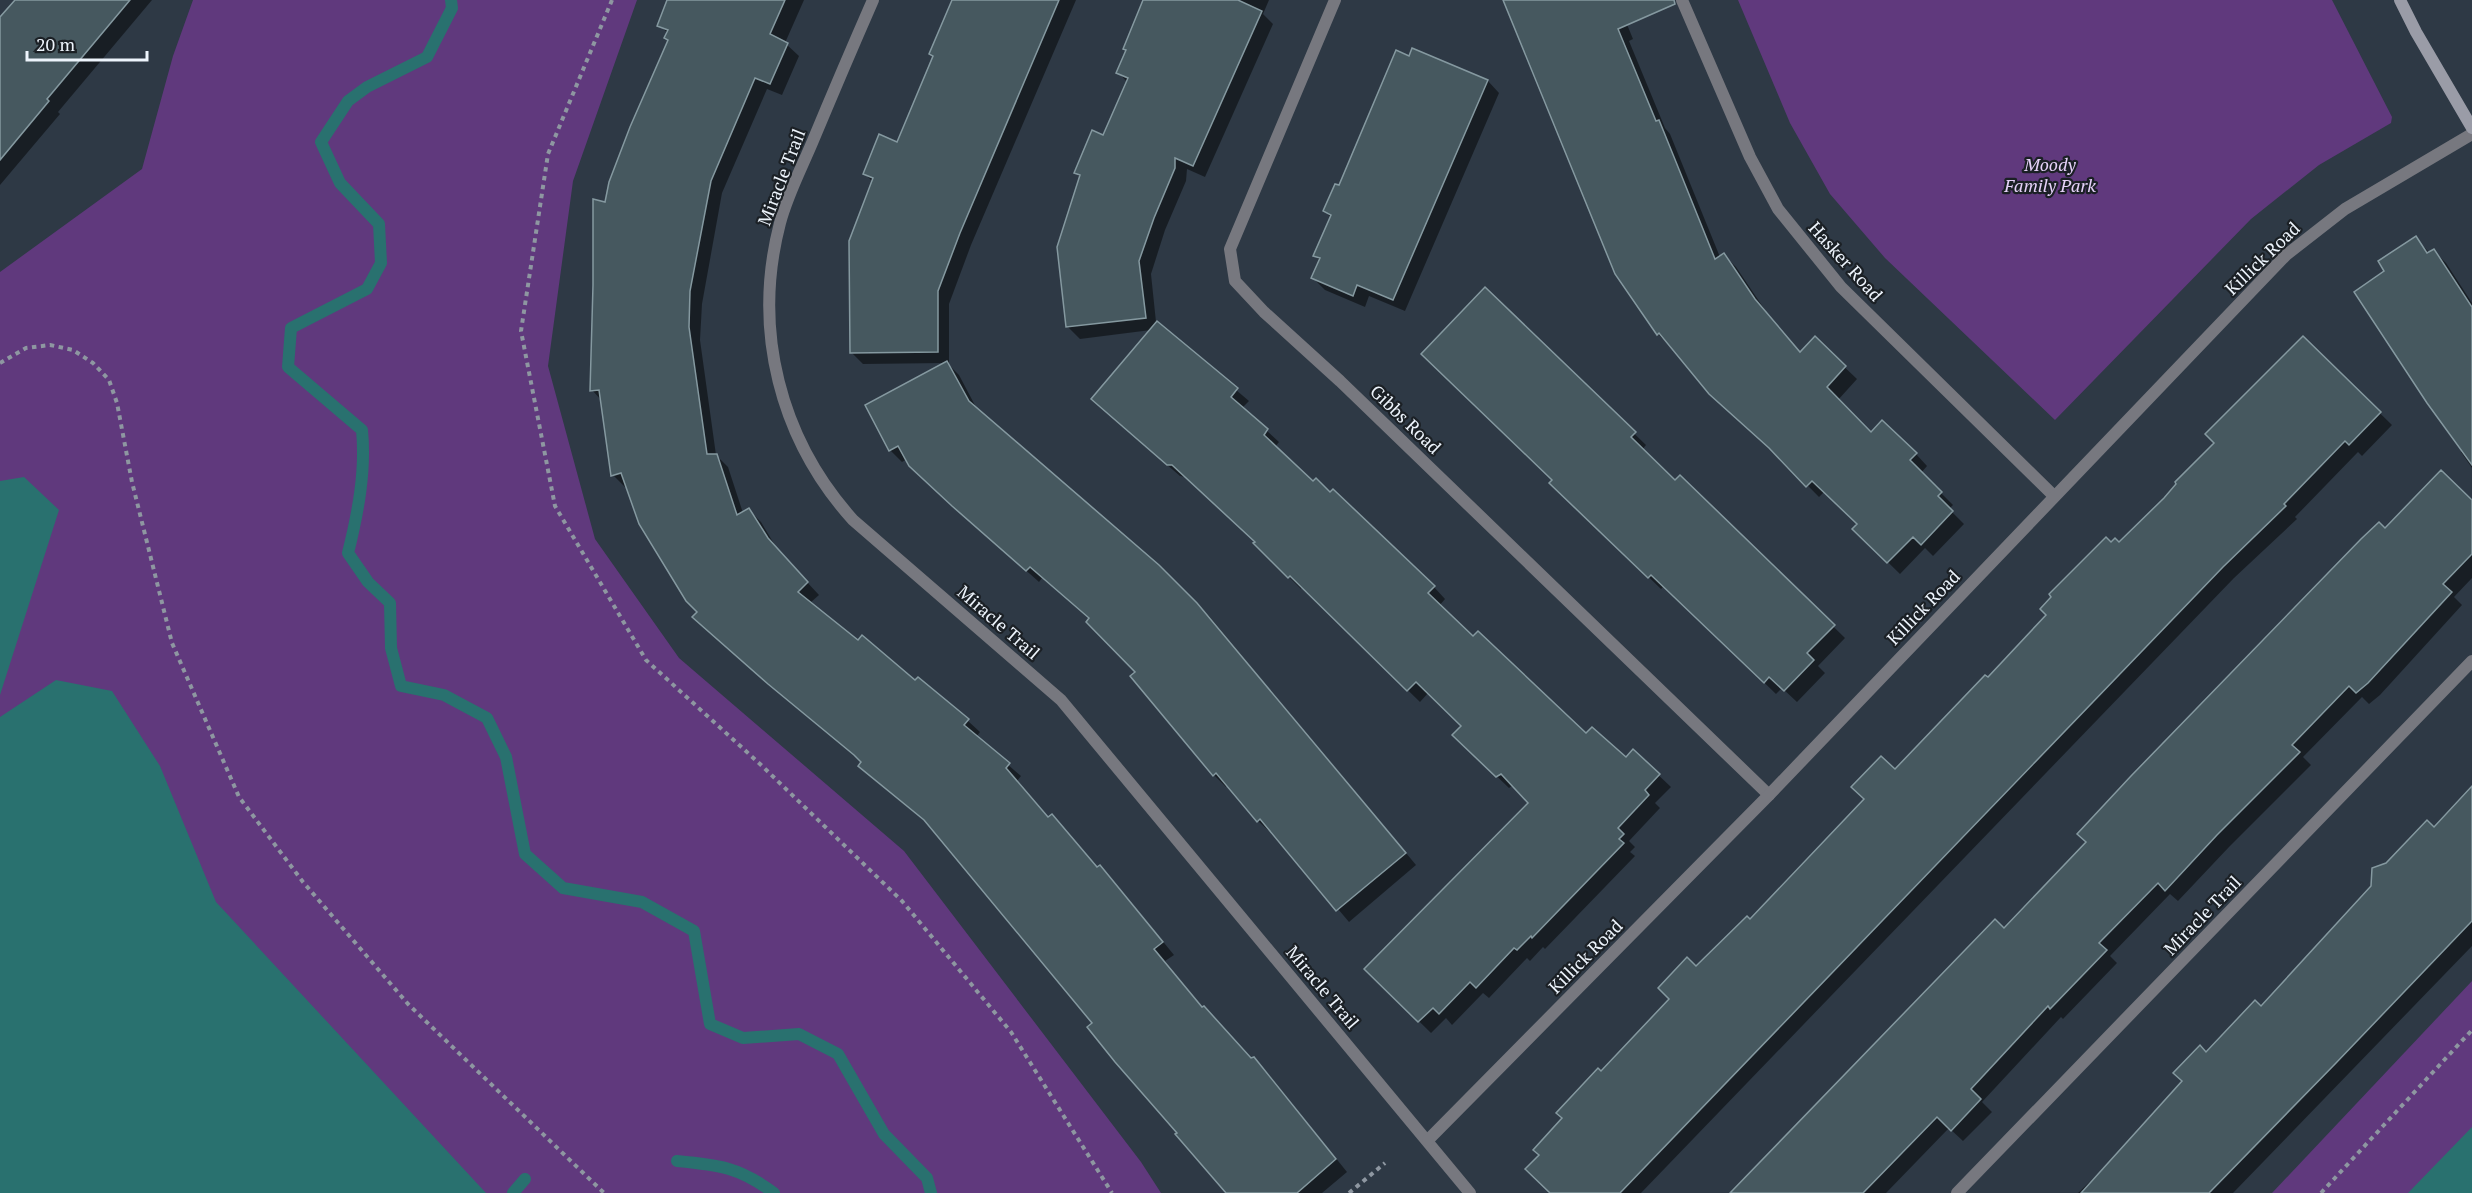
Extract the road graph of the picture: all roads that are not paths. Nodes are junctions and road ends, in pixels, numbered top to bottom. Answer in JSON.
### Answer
{"nodes":[{"id":1,"x":873,"y":0,"type":"edge"},
{"id":2,"x":1335,"y":0,"type":"edge"},
{"id":3,"x":1682,"y":0,"type":"edge"},
{"id":4,"x":2400,"y":0,"type":"edge"},
{"id":5,"x":2472,"y":128,"type":"edge"},
{"id":6,"x":2472,"y":134,"type":"edge"},
{"id":7,"x":2054,"y":496,"type":"junction"},
{"id":8,"x":2472,"y":661,"type":"edge"},
{"id":9,"x":1769,"y":795,"type":"junction"},
{"id":10,"x":1428,"y":1140,"type":"junction"},
{"id":11,"x":1470,"y":1193,"type":"edge"},
{"id":12,"x":1957,"y":1193,"type":"edge"}],
"edges":[{"from":1,"to":10,"type":"street","name":"Miracle Trail"},
{"from":2,"to":9,"type":"street","name":"Gibbs Road"},
{"from":3,"to":7,"type":"street","name":"Hasker Road"},
{"from":4,"to":5,"type":"street"},
{"from":6,"to":7,"type":"street","name":"Killick Road"},
{"from":7,"to":9,"type":"street","name":"Killick Road"},
{"from":8,"to":12,"type":"street","name":"Miracle Trail"},
{"from":9,"to":10,"type":"street","name":"Killick Road"},
{"from":10,"to":11,"type":"street","name":"Miracle Trail"}]}
